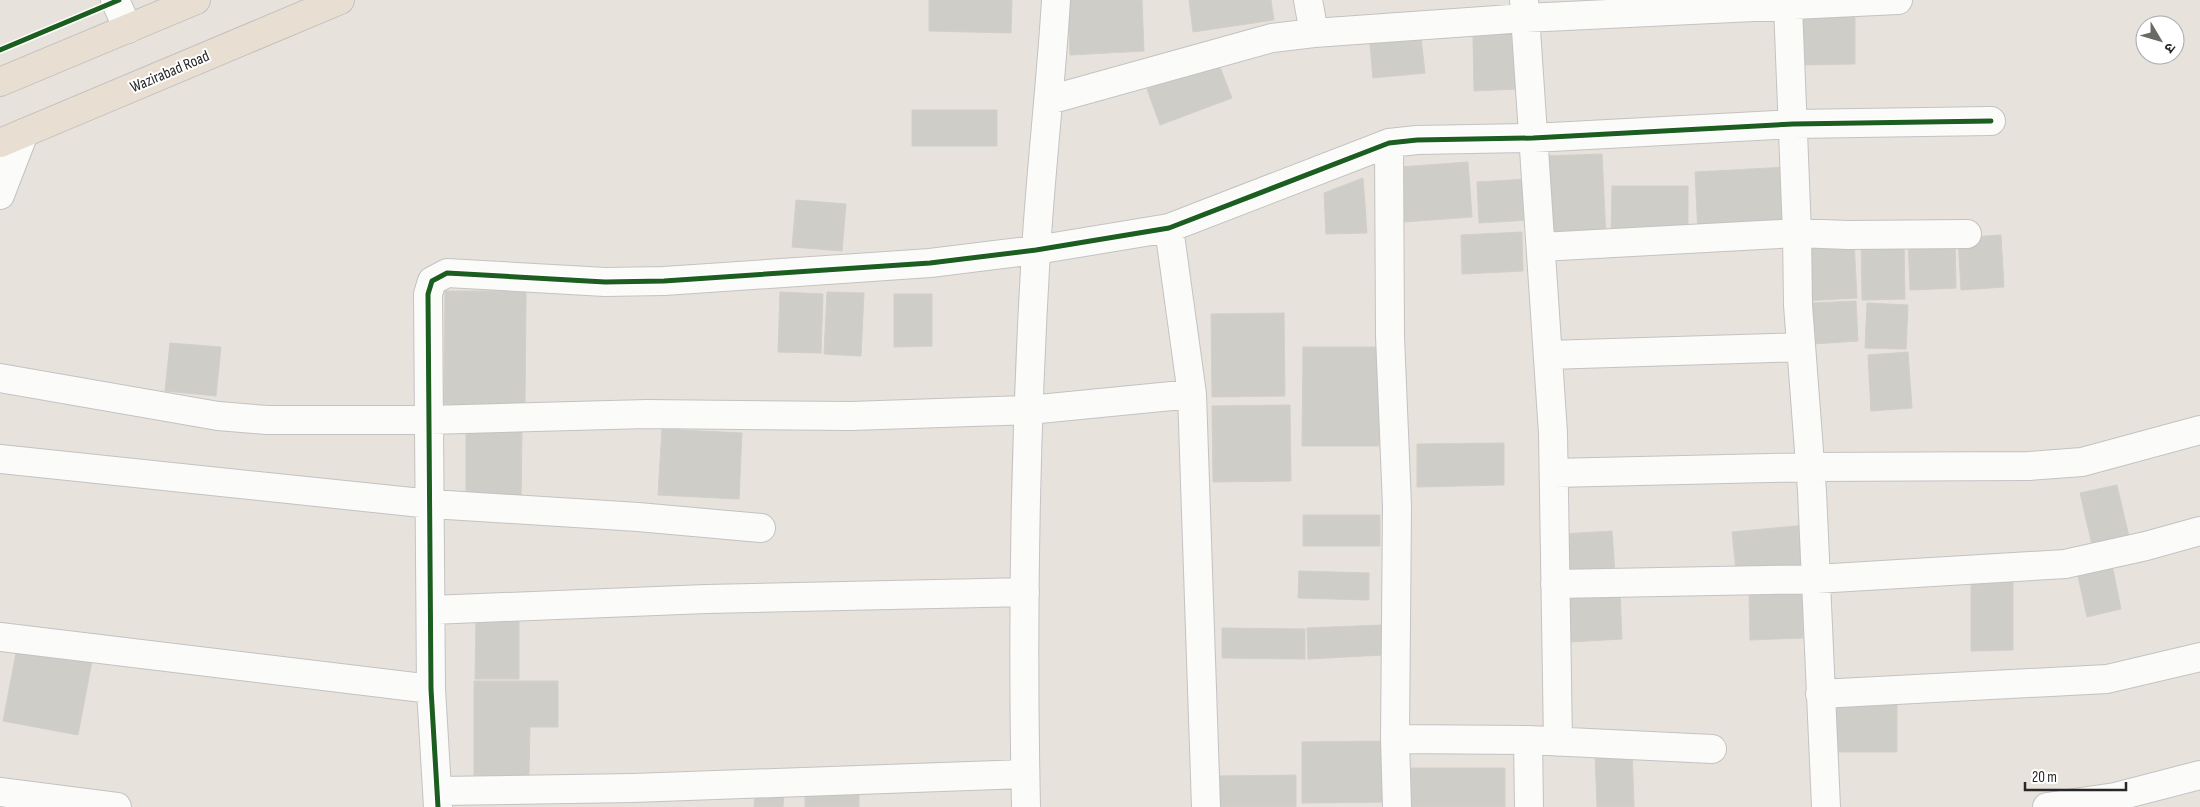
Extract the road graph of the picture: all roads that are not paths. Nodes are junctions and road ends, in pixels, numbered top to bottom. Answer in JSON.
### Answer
{"nodes":[{"id":1,"x":115,"y":0,"type":"edge"},
{"id":2,"x":196,"y":0,"type":"edge"},
{"id":3,"x":340,"y":0,"type":"edge"},
{"id":4,"x":1056,"y":0,"type":"edge"},
{"id":5,"x":1308,"y":0,"type":"edge"},
{"id":6,"x":1898,"y":0,"type":"edge"},
{"id":7,"x":1655,"y":6,"type":"edge"},
{"id":8,"x":1788,"y":6,"type":"junction"},
{"id":9,"x":1525,"y":9,"type":"edge"},
{"id":10,"x":128,"y":29,"type":"junction"},
{"id":11,"x":1314,"y":33,"type":"junction"},
{"id":12,"x":0,"y":82,"type":"edge"},
{"id":13,"x":1049,"y":100,"type":"junction"},
{"id":14,"x":1991,"y":121,"type":"dead end"},
{"id":15,"x":1793,"y":124,"type":"junction"},
{"id":16,"x":12,"y":138,"type":"edge"},
{"id":17,"x":1533,"y":138,"type":"junction"},
{"id":18,"x":1389,"y":143,"type":"junction"},
{"id":19,"x":0,"y":196,"type":"edge"},
{"id":20,"x":1168,"y":228,"type":"junction"},
{"id":21,"x":1797,"y":233,"type":"junction"},
{"id":22,"x":1967,"y":234,"type":"dead end"},
{"id":23,"x":1541,"y":247,"type":"junction"},
{"id":24,"x":1036,"y":250,"type":"junction"},
{"id":25,"x":1801,"y":347,"type":"junction"},
{"id":26,"x":1548,"y":355,"type":"junction"},
{"id":27,"x":0,"y":378,"type":"edge"},
{"id":28,"x":1192,"y":394,"type":"junction"},
{"id":29,"x":1029,"y":410,"type":"junction"},
{"id":30,"x":429,"y":420,"type":"junction"},
{"id":31,"x":2200,"y":430,"type":"edge"},
{"id":32,"x":0,"y":459,"type":"edge"},
{"id":33,"x":1810,"y":467,"type":"junction"},
{"id":34,"x":1554,"y":473,"type":"junction"},
{"id":35,"x":431,"y":504,"type":"junction"},
{"id":36,"x":761,"y":528,"type":"dead end"},
{"id":37,"x":2200,"y":531,"type":"edge"},
{"id":38,"x":1816,"y":579,"type":"junction"},
{"id":39,"x":1555,"y":584,"type":"junction"},
{"id":40,"x":1025,"y":592,"type":"junction"},
{"id":41,"x":431,"y":610,"type":"junction"},
{"id":42,"x":0,"y":637,"type":"edge"},
{"id":43,"x":2200,"y":657,"type":"edge"},
{"id":44,"x":431,"y":689,"type":"junction"},
{"id":45,"x":1820,"y":694,"type":"junction"},
{"id":46,"x":1395,"y":739,"type":"junction"},
{"id":47,"x":1528,"y":740,"type":"junction"},
{"id":48,"x":1558,"y":742,"type":"junction"},
{"id":49,"x":1712,"y":748,"type":"dead end"},
{"id":50,"x":1025,"y":774,"type":"junction"},
{"id":51,"x":2200,"y":775,"type":"edge"},
{"id":52,"x":0,"y":792,"type":"edge"},
{"id":53,"x":438,"y":799,"type":"edge"},
{"id":54,"x":117,"y":807,"type":"edge"},
{"id":55,"x":1026,"y":807,"type":"edge"},
{"id":56,"x":1206,"y":807,"type":"edge"},
{"id":57,"x":1397,"y":807,"type":"edge"},
{"id":58,"x":1529,"y":807,"type":"edge"},
{"id":59,"x":1826,"y":807,"type":"edge"},
{"id":60,"x":2047,"y":807,"type":"edge"}],
"edges":[{"from":1,"to":10,"type":"street"},
{"from":2,"to":10,"type":"highway"},
{"from":3,"to":16,"type":"highway","name":"Wazirabad Road"},
{"from":4,"to":13,"type":"street"},
{"from":5,"to":11,"type":"street"},
{"from":6,"to":8,"type":"street"},
{"from":7,"to":8,"type":"street"},
{"from":7,"to":9,"type":"street"},
{"from":8,"to":15,"type":"street"},
{"from":9,"to":11,"type":"street"},
{"from":9,"to":17,"type":"street"},
{"from":10,"to":12,"type":"highway"},
{"from":11,"to":13,"type":"street"},
{"from":13,"to":24,"type":"street"},
{"from":14,"to":15,"type":"street"},
{"from":15,"to":17,"type":"street"},
{"from":15,"to":21,"type":"street"},
{"from":16,"to":19,"type":"street"},
{"from":17,"to":18,"type":"street"},
{"from":17,"to":23,"type":"street"},
{"from":18,"to":20,"type":"street"},
{"from":18,"to":46,"type":"street"},
{"from":20,"to":24,"type":"street"},
{"from":20,"to":28,"type":"street"},
{"from":21,"to":22,"type":"street"},
{"from":21,"to":23,"type":"street"},
{"from":21,"to":25,"type":"street"},
{"from":23,"to":26,"type":"street"},
{"from":24,"to":29,"type":"street"},
{"from":24,"to":30,"type":"street"},
{"from":25,"to":26,"type":"street"},
{"from":25,"to":33,"type":"street"},
{"from":26,"to":34,"type":"street"},
{"from":27,"to":30,"type":"street"},
{"from":28,"to":29,"type":"street"},
{"from":28,"to":56,"type":"street"},
{"from":29,"to":30,"type":"street"},
{"from":29,"to":40,"type":"street"},
{"from":30,"to":35,"type":"street"},
{"from":31,"to":33,"type":"street"},
{"from":32,"to":35,"type":"street"},
{"from":33,"to":34,"type":"street"},
{"from":33,"to":38,"type":"street"},
{"from":34,"to":39,"type":"street"},
{"from":35,"to":36,"type":"street"},
{"from":35,"to":41,"type":"street"},
{"from":37,"to":38,"type":"street"},
{"from":38,"to":39,"type":"street"},
{"from":38,"to":45,"type":"street"},
{"from":39,"to":48,"type":"street"},
{"from":40,"to":41,"type":"street"},
{"from":40,"to":50,"type":"street"},
{"from":41,"to":44,"type":"street"},
{"from":42,"to":44,"type":"street"},
{"from":43,"to":45,"type":"street"},
{"from":44,"to":53,"type":"street"},
{"from":45,"to":59,"type":"street"},
{"from":46,"to":47,"type":"street"},
{"from":46,"to":57,"type":"street"},
{"from":47,"to":48,"type":"street"},
{"from":47,"to":58,"type":"street"},
{"from":48,"to":49,"type":"street"},
{"from":50,"to":53,"type":"street"},
{"from":50,"to":55,"type":"street"},
{"from":51,"to":60,"type":"street"},
{"from":52,"to":54,"type":"street"}]}
